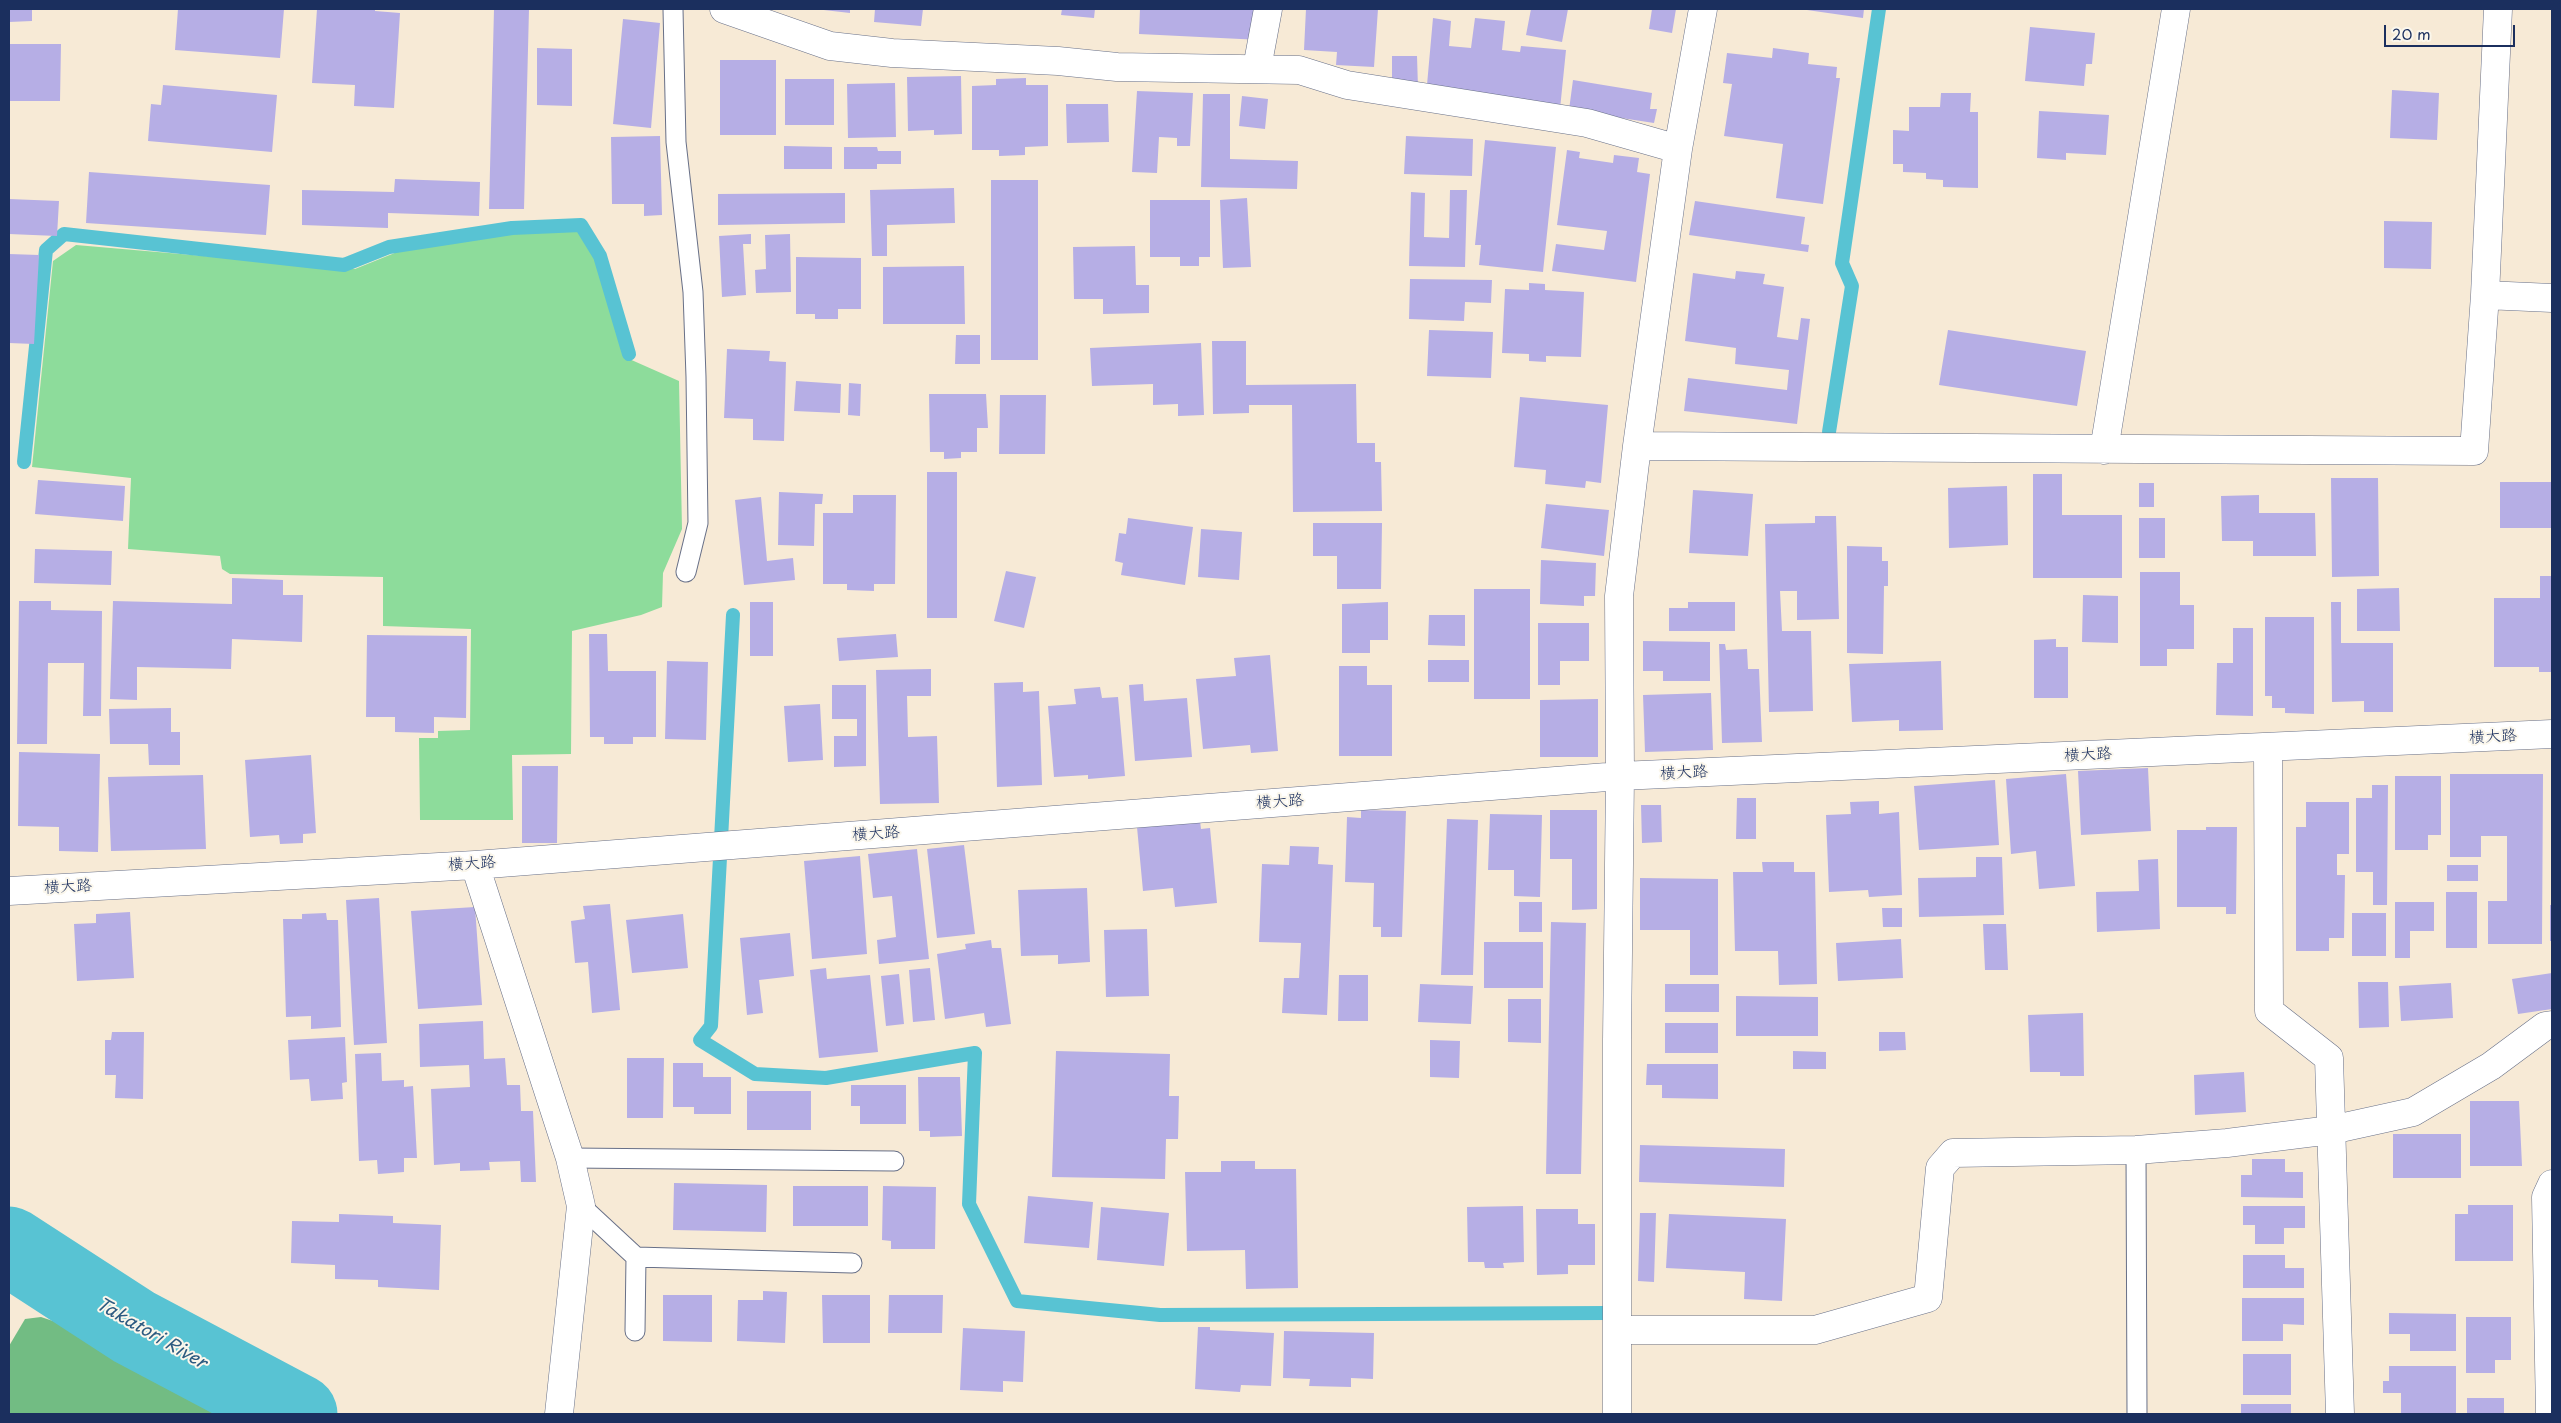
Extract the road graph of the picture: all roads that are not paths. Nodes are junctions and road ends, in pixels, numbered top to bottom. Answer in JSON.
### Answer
{"nodes":[{"id":1,"x":673,"y":9,"type":"edge"},
{"id":2,"x":724,"y":9,"type":"edge"},
{"id":3,"x":1268,"y":9,"type":"edge"},
{"id":4,"x":1704,"y":9,"type":"edge"},
{"id":5,"x":2176,"y":9,"type":"edge"},
{"id":6,"x":2498,"y":9,"type":"edge"},
{"id":7,"x":1257,"y":68,"type":"junction"},
{"id":8,"x":1678,"y":149,"type":"junction"},
{"id":9,"x":2485,"y":295,"type":"junction"},
{"id":10,"x":2552,"y":298,"type":"edge"},
{"id":11,"x":1637,"y":446,"type":"junction"},
{"id":12,"x":2104,"y":450,"type":"junction"},
{"id":13,"x":686,"y":572,"type":"dead end"},
{"id":14,"x":2552,"y":734,"type":"edge"},
{"id":15,"x":2268,"y":747,"type":"junction"},
{"id":16,"x":1620,"y":776,"type":"junction"},
{"id":17,"x":475,"y":865,"type":"junction"},
{"id":18,"x":9,"y":891,"type":"edge"},
{"id":19,"x":2552,"y":1025,"type":"edge"},
{"id":20,"x":2331,"y":1130,"type":"junction"},
{"id":21,"x":2136,"y":1150,"type":"junction"},
{"id":22,"x":570,"y":1158,"type":"junction"},
{"id":23,"x":894,"y":1160,"type":"dead end"},
{"id":24,"x":2552,"y":1184,"type":"edge"},
{"id":25,"x":581,"y":1206,"type":"junction"},
{"id":26,"x":636,"y":1257,"type":"junction"},
{"id":27,"x":852,"y":1263,"type":"dead end"},
{"id":28,"x":2550,"y":1303,"type":"edge"},
{"id":29,"x":1617,"y":1330,"type":"junction"},
{"id":30,"x":635,"y":1331,"type":"dead end"},
{"id":31,"x":559,"y":1414,"type":"edge"},
{"id":32,"x":1617,"y":1414,"type":"edge"},
{"id":33,"x":2137,"y":1414,"type":"edge"},
{"id":34,"x":2340,"y":1414,"type":"edge"},
{"id":35,"x":2550,"y":1414,"type":"edge"}],
"edges":[{"from":1,"to":13,"type":"lane"},
{"from":2,"to":7,"type":"street"},
{"from":3,"to":7,"type":"street"},
{"from":4,"to":8,"type":"street"},
{"from":5,"to":12,"type":"street"},
{"from":6,"to":9,"type":"street"},
{"from":7,"to":8,"type":"street"},
{"from":8,"to":11,"type":"street"},
{"from":9,"to":10,"type":"street"},
{"from":9,"to":12,"type":"street"},
{"from":11,"to":12,"type":"street"},
{"from":11,"to":16,"type":"street"},
{"from":14,"to":15,"type":"street","name":"横大路"},
{"from":15,"to":16,"type":"street","name":"横大路"},
{"from":15,"to":20,"type":"street"},
{"from":16,"to":17,"type":"street","name":"横大路"},
{"from":16,"to":29,"type":"street"},
{"from":17,"to":18,"type":"street","name":"横大路"},
{"from":17,"to":22,"type":"street"},
{"from":19,"to":20,"type":"street"},
{"from":20,"to":21,"type":"street"},
{"from":20,"to":34,"type":"street"},
{"from":21,"to":29,"type":"street"},
{"from":21,"to":33,"type":"lane"},
{"from":22,"to":23,"type":"lane"},
{"from":22,"to":25,"type":"street"},
{"from":24,"to":28,"type":"street"},
{"from":25,"to":26,"type":"lane"},
{"from":25,"to":31,"type":"street"},
{"from":26,"to":27,"type":"lane"},
{"from":26,"to":30,"type":"lane"},
{"from":28,"to":35,"type":"street"},
{"from":29,"to":32,"type":"street"}]}
